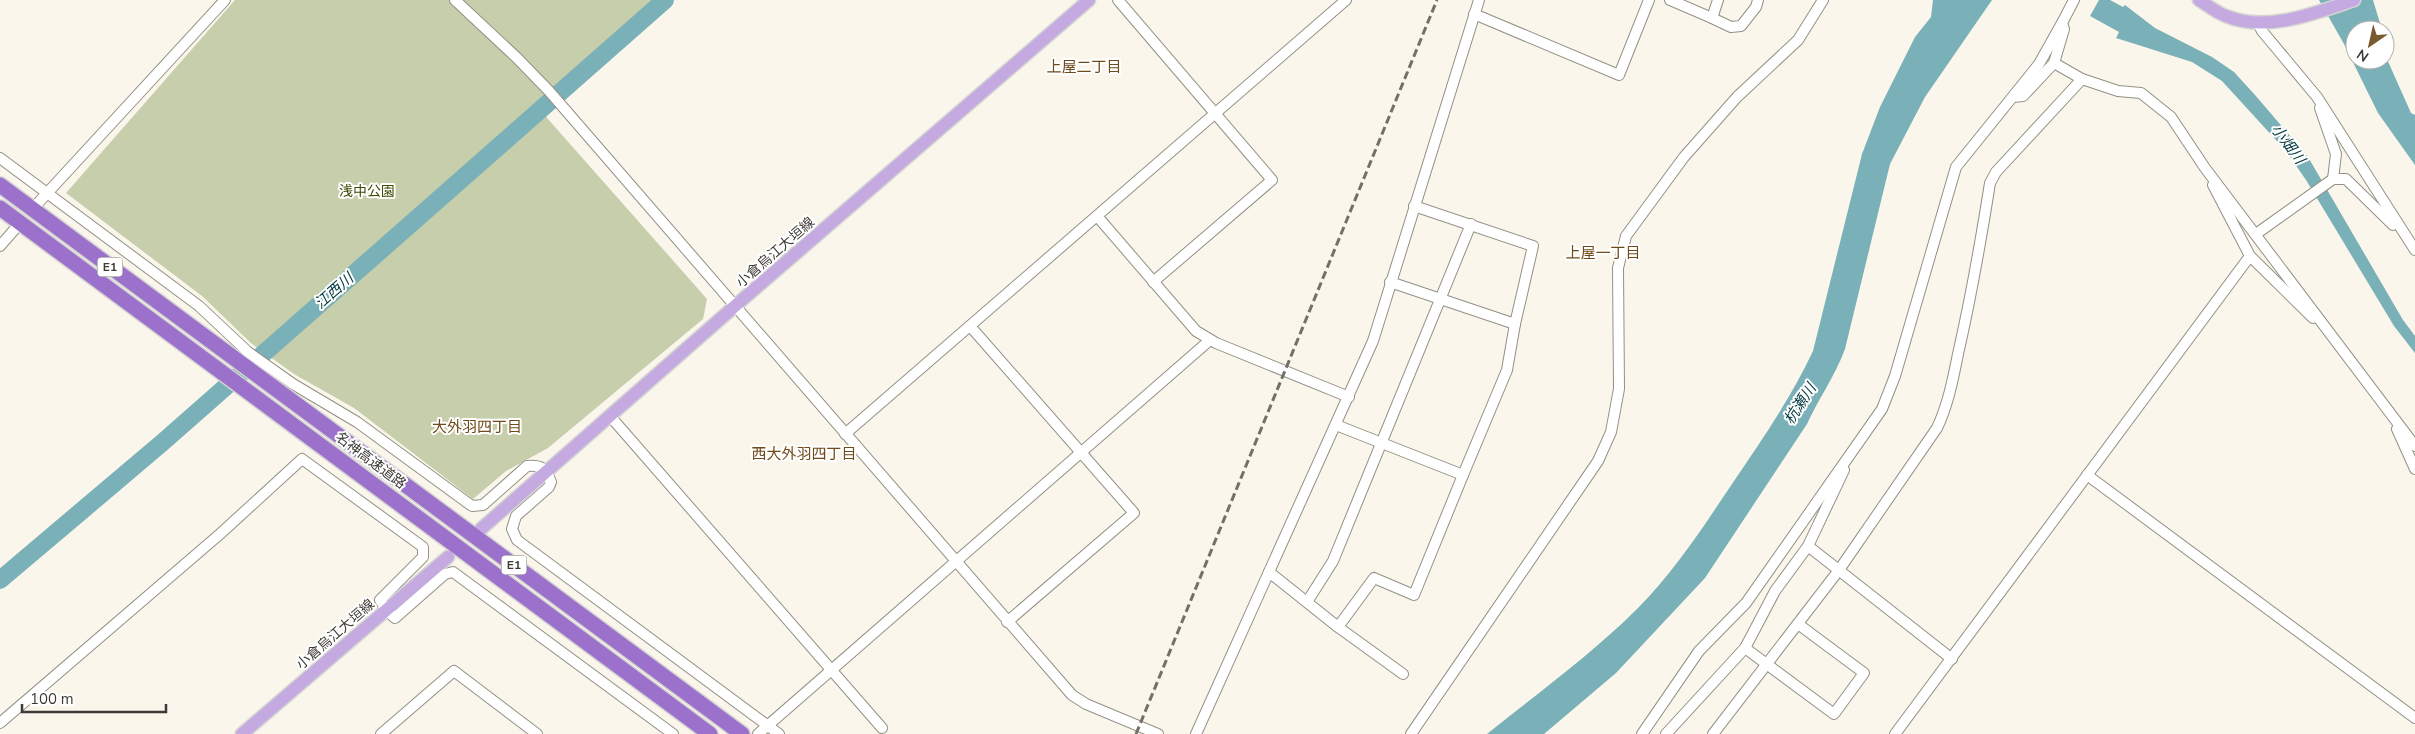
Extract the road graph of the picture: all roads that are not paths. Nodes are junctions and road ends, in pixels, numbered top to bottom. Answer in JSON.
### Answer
{"nodes":[{"id":1,"x":226,"y":0,"type":"edge"},
{"id":2,"x":455,"y":0,"type":"edge"},
{"id":3,"x":1089,"y":0,"type":"edge"},
{"id":4,"x":1118,"y":0,"type":"edge"},
{"id":5,"x":1346,"y":0,"type":"edge"},
{"id":6,"x":1479,"y":0,"type":"edge"},
{"id":7,"x":1649,"y":0,"type":"edge"},
{"id":8,"x":1670,"y":0,"type":"edge"},
{"id":9,"x":1718,"y":0,"type":"edge"},
{"id":10,"x":1758,"y":0,"type":"edge"},
{"id":11,"x":1823,"y":0,"type":"edge"},
{"id":12,"x":2074,"y":0,"type":"edge"},
{"id":13,"x":2199,"y":0,"type":"edge"},
{"id":14,"x":2354,"y":0,"type":"edge"},
{"id":15,"x":1474,"y":14,"type":"junction"},
{"id":16,"x":1712,"y":18,"type":"junction"},
{"id":17,"x":2062,"y":22,"type":"junction"},
{"id":18,"x":2258,"y":23,"type":"junction"},
{"id":19,"x":2054,"y":63,"type":"junction"},
{"id":20,"x":2082,"y":79,"type":"junction"},
{"id":21,"x":2013,"y":97,"type":"junction"},
{"id":22,"x":2317,"y":98,"type":"junction"},
{"id":23,"x":1216,"y":112,"type":"junction"},
{"id":24,"x":0,"y":158,"type":"edge"},
{"id":25,"x":2205,"y":168,"type":"junction"},
{"id":26,"x":2332,"y":178,"type":"junction"},
{"id":27,"x":0,"y":185,"type":"edge"},
{"id":28,"x":47,"y":194,"type":"junction"},
{"id":29,"x":38,"y":203,"type":"dead end"},
{"id":30,"x":1414,"y":206,"type":"junction"},
{"id":31,"x":0,"y":208,"type":"edge"},
{"id":32,"x":1097,"y":216,"type":"junction"},
{"id":33,"x":1471,"y":224,"type":"junction"},
{"id":34,"x":14,"y":230,"type":"dead end"},
{"id":35,"x":2256,"y":234,"type":"junction"},
{"id":36,"x":2,"y":241,"type":"edge"},
{"id":37,"x":2413,"y":248,"type":"edge"},
{"id":38,"x":2250,"y":256,"type":"junction"},
{"id":39,"x":1153,"y":282,"type":"junction"},
{"id":40,"x":1390,"y":282,"type":"junction"},
{"id":41,"x":1440,"y":298,"type":"junction"},
{"id":42,"x":735,"y":306,"type":"junction"},
{"id":43,"x":1515,"y":324,"type":"junction"},
{"id":44,"x":970,"y":326,"type":"junction"},
{"id":45,"x":2327,"y":327,"type":"junction"},
{"id":46,"x":1210,"y":340,"type":"junction"},
{"id":47,"x":290,"y":390,"type":"junction"},
{"id":48,"x":1349,"y":397,"type":"junction"},
{"id":49,"x":2387,"y":408,"type":"junction"},
{"id":50,"x":610,"y":416,"type":"junction"},
{"id":51,"x":1336,"y":425,"type":"junction"},
{"id":52,"x":845,"y":434,"type":"junction"},
{"id":53,"x":1381,"y":443,"type":"junction"},
{"id":54,"x":2415,"y":446,"type":"edge"},
{"id":55,"x":1082,"y":454,"type":"junction"},
{"id":56,"x":1847,"y":458,"type":"junction"},
{"id":57,"x":2415,"y":469,"type":"edge"},
{"id":58,"x":547,"y":470,"type":"junction"},
{"id":59,"x":1463,"y":475,"type":"junction"},
{"id":60,"x":2086,"y":475,"type":"junction"},
{"id":61,"x":482,"y":529,"type":"dead end"},
{"id":62,"x":1808,"y":546,"type":"junction"},
{"id":63,"x":448,"y":557,"type":"dead end"},
{"id":64,"x":956,"y":562,"type":"junction"},
{"id":65,"x":1839,"y":570,"type":"junction"},
{"id":66,"x":1269,"y":572,"type":"junction"},
{"id":67,"x":1307,"y":602,"type":"junction"},
{"id":68,"x":386,"y":610,"type":"junction"},
{"id":69,"x":1007,"y":622,"type":"junction"},
{"id":70,"x":1798,"y":624,"type":"junction"},
{"id":71,"x":1338,"y":627,"type":"junction"},
{"id":72,"x":1745,"y":648,"type":"junction"},
{"id":73,"x":1952,"y":659,"type":"junction"},
{"id":74,"x":1767,"y":664,"type":"junction"},
{"id":75,"x":830,"y":671,"type":"junction"},
{"id":76,"x":1403,"y":674,"type":"dead end"},
{"id":77,"x":2415,"y":718,"type":"edge"},
{"id":78,"x":0,"y":723,"type":"edge"},
{"id":79,"x":767,"y":726,"type":"junction"},
{"id":80,"x":882,"y":728,"type":"dead end"},
{"id":81,"x":242,"y":734,"type":"edge"},
{"id":82,"x":381,"y":734,"type":"edge"},
{"id":83,"x":536,"y":734,"type":"edge"},
{"id":84,"x":673,"y":734,"type":"edge"},
{"id":85,"x":710,"y":734,"type":"edge"},
{"id":86,"x":742,"y":734,"type":"edge"},
{"id":87,"x":758,"y":734,"type":"edge"},
{"id":88,"x":779,"y":734,"type":"edge"},
{"id":89,"x":1158,"y":734,"type":"edge"},
{"id":90,"x":1196,"y":734,"type":"edge"},
{"id":91,"x":1411,"y":734,"type":"edge"},
{"id":92,"x":1642,"y":734,"type":"edge"},
{"id":93,"x":1666,"y":734,"type":"edge"},
{"id":94,"x":1713,"y":734,"type":"edge"},
{"id":95,"x":1895,"y":734,"type":"edge"}],
"edges":[{"from":1,"to":28,"type":"street"},
{"from":2,"to":42,"type":"street"},
{"from":3,"to":42,"type":"main road","name":"小倉烏江大垣線"},
{"from":4,"to":23,"type":"street"},
{"from":5,"to":23,"type":"street"},
{"from":6,"to":15,"type":"street"},
{"from":7,"to":15,"type":"street"},
{"from":8,"to":16,"type":"street"},
{"from":9,"to":16,"type":"street"},
{"from":10,"to":16,"type":"street"},
{"from":11,"to":91,"type":"street"},
{"from":12,"to":17,"type":"street"},
{"from":13,"to":18,"type":"main road"},
{"from":14,"to":18,"type":"main road"},
{"from":15,"to":30,"type":"street"},
{"from":17,"to":19,"type":"street"},
{"from":17,"to":21,"type":"street"},
{"from":18,"to":22,"type":"street"},
{"from":19,"to":20,"type":"street"},
{"from":19,"to":21,"type":"street"},
{"from":20,"to":25,"type":"street"},
{"from":20,"to":65,"type":"street"},
{"from":21,"to":56,"type":"street"},
{"from":22,"to":26,"type":"street"},
{"from":22,"to":37,"type":"street"},
{"from":23,"to":32,"type":"street"},
{"from":23,"to":39,"type":"street"},
{"from":24,"to":28,"type":"street"},
{"from":25,"to":35,"type":"street"},
{"from":25,"to":38,"type":"street"},
{"from":26,"to":35,"type":"street"},
{"from":26,"to":37,"type":"street"},
{"from":27,"to":47,"type":"highway","name":"名神高速道路","number":"E1"},
{"from":28,"to":29,"type":"street"},
{"from":28,"to":47,"type":"street"},
{"from":30,"to":33,"type":"street"},
{"from":30,"to":40,"type":"street"},
{"from":31,"to":85,"type":"highway","name":"名神高速道路","number":"E1"},
{"from":32,"to":39,"type":"street"},
{"from":32,"to":44,"type":"street"},
{"from":33,"to":41,"type":"street"},
{"from":33,"to":43,"type":"street"},
{"from":34,"to":36,"type":"street"},
{"from":35,"to":45,"type":"street"},
{"from":38,"to":45,"type":"street"},
{"from":38,"to":60,"type":"street"},
{"from":39,"to":46,"type":"street"},
{"from":40,"to":41,"type":"street"},
{"from":40,"to":48,"type":"street"},
{"from":41,"to":43,"type":"street"},
{"from":41,"to":53,"type":"street"},
{"from":42,"to":50,"type":"main road","name":"小倉烏江大垣線"},
{"from":42,"to":52,"type":"street"},
{"from":43,"to":59,"type":"street"},
{"from":44,"to":52,"type":"street"},
{"from":44,"to":55,"type":"street"},
{"from":45,"to":49,"type":"street"},
{"from":46,"to":48,"type":"street"},
{"from":46,"to":55,"type":"street"},
{"from":47,"to":58,"type":"street"},
{"from":47,"to":86,"type":"highway","name":"名神高速道路","number":"E1"},
{"from":48,"to":51,"type":"street"},
{"from":49,"to":54,"type":"street"},
{"from":49,"to":57,"type":"street"},
{"from":50,"to":58,"type":"main road","name":"小倉烏江大垣線"},
{"from":50,"to":75,"type":"street"},
{"from":51,"to":53,"type":"street"},
{"from":51,"to":66,"type":"street"},
{"from":52,"to":64,"type":"street"},
{"from":53,"to":59,"type":"street"},
{"from":53,"to":67,"type":"street"},
{"from":55,"to":64,"type":"street"},
{"from":55,"to":69,"type":"street"},
{"from":56,"to":62,"type":"street"},
{"from":56,"to":92,"type":"street"},
{"from":58,"to":61,"type":"main road","name":"小倉烏江大垣線"},
{"from":58,"to":79,"type":"street"},
{"from":59,"to":71,"type":"street"},
{"from":60,"to":73,"type":"street"},
{"from":60,"to":77,"type":"street"},
{"from":62,"to":65,"type":"street"},
{"from":62,"to":72,"type":"street"},
{"from":63,"to":68,"type":"main road","name":"小倉烏江大垣線"},
{"from":64,"to":69,"type":"street"},
{"from":64,"to":75,"type":"street"},
{"from":65,"to":70,"type":"street"},
{"from":65,"to":73,"type":"street"},
{"from":66,"to":67,"type":"street"},
{"from":66,"to":90,"type":"street"},
{"from":67,"to":71,"type":"street"},
{"from":68,"to":78,"type":"street"},
{"from":68,"to":81,"type":"main road","name":"小倉烏江大垣線"},
{"from":68,"to":84,"type":"street"},
{"from":69,"to":89,"type":"street"},
{"from":70,"to":74,"type":"street"},
{"from":70,"to":74,"type":"street"},
{"from":71,"to":76,"type":"street"},
{"from":72,"to":74,"type":"street"},
{"from":72,"to":93,"type":"street"},
{"from":73,"to":95,"type":"street"},
{"from":74,"to":94,"type":"street"},
{"from":75,"to":79,"type":"street"},
{"from":75,"to":80,"type":"street"},
{"from":79,"to":87,"type":"street"},
{"from":79,"to":88,"type":"street"},
{"from":82,"to":83,"type":"street"}]}
